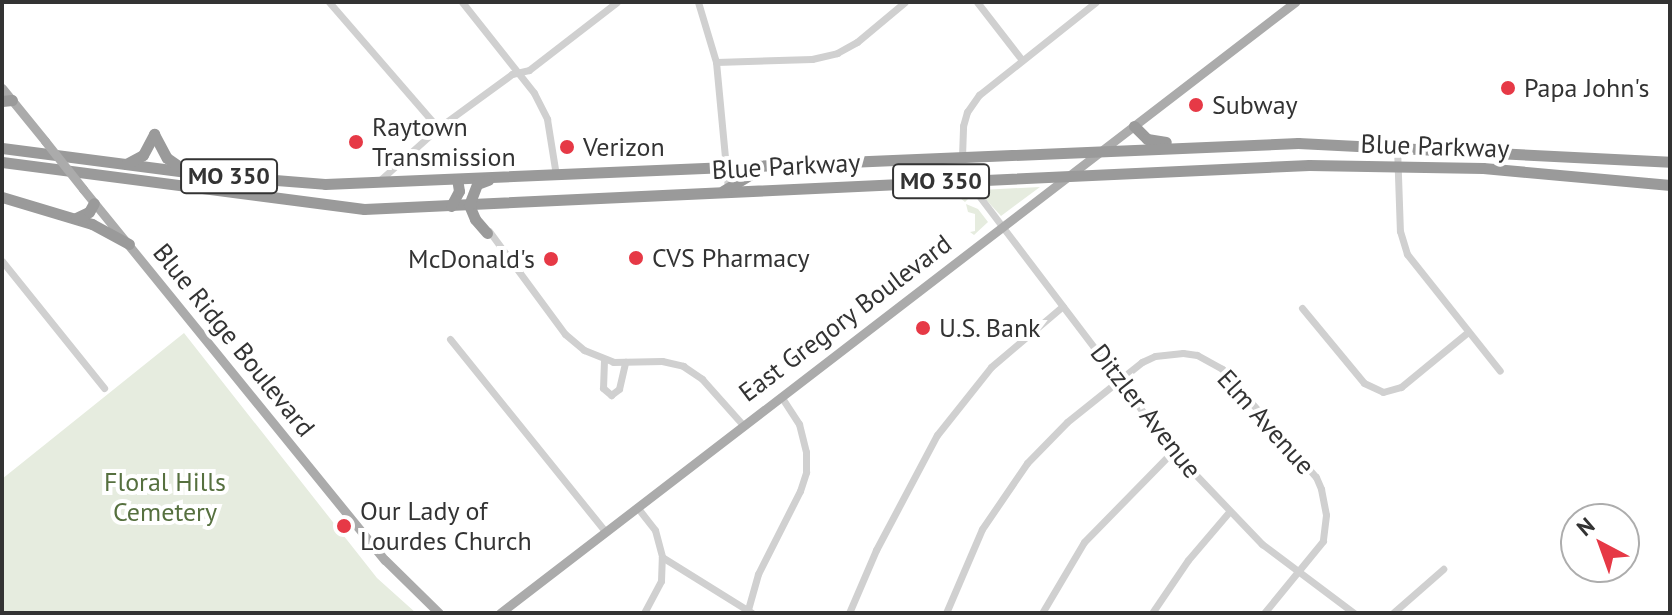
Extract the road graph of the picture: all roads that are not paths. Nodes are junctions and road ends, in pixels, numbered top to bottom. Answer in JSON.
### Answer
{"nodes":[{"id":1,"x":329,"y":2,"type":"edge"},
{"id":2,"x":462,"y":2,"type":"edge"},
{"id":3,"x":617,"y":2,"type":"edge"},
{"id":4,"x":698,"y":2,"type":"edge"},
{"id":5,"x":905,"y":2,"type":"edge"},
{"id":6,"x":977,"y":2,"type":"edge"},
{"id":7,"x":1096,"y":2,"type":"edge"},
{"id":8,"x":1295,"y":2,"type":"edge"},
{"id":9,"x":1022,"y":60,"type":"junction"},
{"id":10,"x":716,"y":62,"type":"junction"},
{"id":11,"x":520,"y":72,"type":"junction"},
{"id":12,"x":2,"y":88,"type":"edge"},
{"id":13,"x":7,"y":100,"type":"edge"},
{"id":14,"x":1134,"y":126,"type":"junction"},
{"id":15,"x":438,"y":128,"type":"junction"},
{"id":16,"x":1214,"y":146,"type":"junction"},
{"id":17,"x":1397,"y":147,"type":"junction"},
{"id":18,"x":2,"y":148,"type":"edge"},
{"id":19,"x":1101,"y":151,"type":"junction"},
{"id":20,"x":962,"y":157,"type":"junction"},
{"id":21,"x":2,"y":162,"type":"edge"},
{"id":22,"x":1670,"y":162,"type":"edge"},
{"id":23,"x":1398,"y":164,"type":"junction"},
{"id":24,"x":125,"y":165,"type":"junction"},
{"id":25,"x":770,"y":165,"type":"junction"},
{"id":26,"x":726,"y":167,"type":"junction"},
{"id":27,"x":188,"y":173,"type":"junction"},
{"id":28,"x":556,"y":175,"type":"junction"},
{"id":29,"x":1071,"y":176,"type":"junction"},
{"id":30,"x":496,"y":177,"type":"junction"},
{"id":31,"x":457,"y":179,"type":"junction"},
{"id":32,"x":967,"y":180,"type":"junction"},
{"id":33,"x":379,"y":181,"type":"junction"},
{"id":34,"x":1670,"y":185,"type":"edge"},
{"id":35,"x":727,"y":190,"type":"junction"},
{"id":36,"x":2,"y":197,"type":"edge"},
{"id":37,"x":94,"y":203,"type":"junction"},
{"id":38,"x":485,"y":204,"type":"junction"},
{"id":39,"x":469,"y":205,"type":"junction"},
{"id":40,"x":451,"y":206,"type":"junction"},
{"id":41,"x":67,"y":217,"type":"junction"},
{"id":42,"x":1002,"y":226,"type":"junction"},
{"id":43,"x":488,"y":232,"type":"junction"},
{"id":44,"x":129,"y":244,"type":"junction"},
{"id":45,"x":2,"y":261,"type":"edge"},
{"id":46,"x":1063,"y":306,"type":"junction"},
{"id":47,"x":1302,"y":308,"type":"dead end"},
{"id":48,"x":1468,"y":332,"type":"junction"},
{"id":49,"x":450,"y":339,"type":"dead end"},
{"id":50,"x":604,"y":360,"type":"junction"},
{"id":51,"x":625,"y":362,"type":"junction"},
{"id":52,"x":1500,"y":371,"type":"dead end"},
{"id":53,"x":1122,"y":380,"type":"junction"},
{"id":54,"x":104,"y":388,"type":"dead end"},
{"id":55,"x":781,"y":396,"type":"junction"},
{"id":56,"x":743,"y":425,"type":"junction"},
{"id":57,"x":1173,"y":451,"type":"junction"},
{"id":58,"x":637,"y":507,"type":"junction"},
{"id":59,"x":1229,"y":512,"type":"junction"},
{"id":60,"x":605,"y":531,"type":"junction"},
{"id":61,"x":662,"y":557,"type":"junction"},
{"id":62,"x":1443,"y":569,"type":"dead end"},
{"id":63,"x":1297,"y":573,"type":"junction"},
{"id":64,"x":749,"y":612,"type":"edge"},
{"id":65,"x":439,"y":613,"type":"edge"},
{"id":66,"x":500,"y":613,"type":"edge"},
{"id":67,"x":644,"y":613,"type":"edge"},
{"id":68,"x":849,"y":613,"type":"edge"},
{"id":69,"x":946,"y":613,"type":"edge"},
{"id":70,"x":1042,"y":613,"type":"edge"},
{"id":71,"x":1152,"y":613,"type":"edge"},
{"id":72,"x":1264,"y":613,"type":"edge"},
{"id":73,"x":1354,"y":613,"type":"edge"},
{"id":74,"x":1393,"y":613,"type":"edge"}],
"edges":[{"from":1,"to":15,"type":"street"},
{"from":2,"to":11,"type":"street"},
{"from":3,"to":11,"type":"street"},
{"from":4,"to":10,"type":"street"},
{"from":5,"to":10,"type":"street"},
{"from":6,"to":9,"type":"street"},
{"from":7,"to":9,"type":"street"},
{"from":8,"to":14,"type":"main road","name":"East Gregory Boulevard"},
{"from":9,"to":20,"type":"street"},
{"from":10,"to":26,"type":"street"},
{"from":11,"to":15,"type":"street"},
{"from":11,"to":28,"type":"street"},
{"from":12,"to":13,"type":"main road","name":"Blue Ridge Boulevard"},
{"from":13,"to":37,"type":"main road","name":"Blue Ridge Boulevard","bridge":true},
{"from":14,"to":16,"type":"highway"},
{"from":14,"to":19,"type":"main road","name":"East Gregory Boulevard"},
{"from":15,"to":33,"type":"street"},
{"from":16,"to":17,"type":"highway","name":"Blue Parkway","number":"MO 350"},
{"from":16,"to":19,"type":"highway","name":"Blue Parkway","number":"MO 350"},
{"from":17,"to":22,"type":"highway","name":"Blue Parkway","number":"MO 350"},
{"from":17,"to":23,"type":"street"},
{"from":18,"to":24,"type":"highway","name":"Blue Parkway","number":"MO 350"},
{"from":19,"to":20,"type":"highway","name":"Blue Parkway","number":"MO 350"},
{"from":19,"to":29,"type":"main road","name":"East Gregory Boulevard"},
{"from":20,"to":25,"type":"highway","name":"Blue Parkway","number":"MO 350"},
{"from":21,"to":40,"type":"highway","name":"Blue Parkway","number":"MO 350"},
{"from":23,"to":29,"type":"highway","name":"Blue Parkway","number":"MO 350"},
{"from":23,"to":34,"type":"highway","name":"Blue Parkway","number":"MO 350"},
{"from":23,"to":48,"type":"street"},
{"from":24,"to":27,"type":"highway","name":"Blue Parkway","number":"MO 350"},
{"from":24,"to":27,"type":"highway"},
{"from":25,"to":26,"type":"highway","name":"Blue Parkway","number":"MO 350"},
{"from":25,"to":35,"type":"highway"},
{"from":26,"to":28,"type":"highway","name":"Blue Parkway","number":"MO 350"},
{"from":26,"to":35,"type":"street"},
{"from":27,"to":33,"type":"highway","name":"Blue Parkway","number":"MO 350"},
{"from":28,"to":30,"type":"highway","name":"Blue Parkway","number":"MO 350"},
{"from":29,"to":32,"type":"highway","name":"Blue Parkway","number":"MO 350"},
{"from":29,"to":42,"type":"main road","name":"East Gregory Boulevard"},
{"from":30,"to":31,"type":"highway","name":"Blue Parkway","number":"MO 350"},
{"from":30,"to":39,"type":"highway"},
{"from":31,"to":33,"type":"highway","name":"Blue Parkway","number":"MO 350"},
{"from":31,"to":40,"type":"highway"},
{"from":32,"to":35,"type":"highway","name":"Blue Parkway","number":"MO 350"},
{"from":32,"to":42,"type":"street","name":"Ditzler Avenue"},
{"from":35,"to":38,"type":"highway","name":"Blue Parkway","number":"MO 350"},
{"from":36,"to":41,"type":"highway"},
{"from":37,"to":41,"type":"highway"},
{"from":37,"to":44,"type":"main road","name":"Blue Ridge Boulevard"},
{"from":38,"to":39,"type":"highway","name":"Blue Parkway","number":"MO 350"},
{"from":38,"to":43,"type":"highway"},
{"from":39,"to":40,"type":"highway","name":"Blue Parkway","number":"MO 350"},
{"from":39,"to":43,"type":"highway"},
{"from":41,"to":44,"type":"highway"},
{"from":42,"to":46,"type":"street","name":"Ditzler Avenue"},
{"from":42,"to":55,"type":"main road","name":"East Gregory Boulevard"},
{"from":43,"to":50,"type":"street"},
{"from":44,"to":65,"type":"main road","name":"Blue Ridge Boulevard"},
{"from":45,"to":54,"type":"street"},
{"from":46,"to":53,"type":"street","name":"Ditzler Avenue"},
{"from":46,"to":68,"type":"street"},
{"from":47,"to":48,"type":"street"},
{"from":48,"to":52,"type":"street"},
{"from":49,"to":60,"type":"street"},
{"from":50,"to":51,"type":"street"},
{"from":50,"to":51,"type":"street"},
{"from":51,"to":56,"type":"street"},
{"from":53,"to":57,"type":"street","name":"Ditzler Avenue"},
{"from":53,"to":63,"type":"street","name":"Elm Avenue"},
{"from":53,"to":69,"type":"street","name":"Elm Avenue"},
{"from":55,"to":56,"type":"main road","name":"East Gregory Boulevard"},
{"from":55,"to":64,"type":"street"},
{"from":56,"to":58,"type":"main road","name":"East Gregory Boulevard"},
{"from":57,"to":59,"type":"street","name":"Ditzler Avenue"},
{"from":57,"to":70,"type":"street"},
{"from":58,"to":60,"type":"main road","name":"East Gregory Boulevard"},
{"from":58,"to":61,"type":"street"},
{"from":59,"to":63,"type":"street","name":"Ditzler Avenue"},
{"from":59,"to":71,"type":"street"},
{"from":60,"to":66,"type":"main road","name":"East Gregory Boulevard"},
{"from":61,"to":64,"type":"street"},
{"from":61,"to":67,"type":"street"},
{"from":62,"to":74,"type":"street"},
{"from":63,"to":72,"type":"street","name":"Elm Avenue"},
{"from":63,"to":73,"type":"street","name":"Ditzler Avenue"}]}
